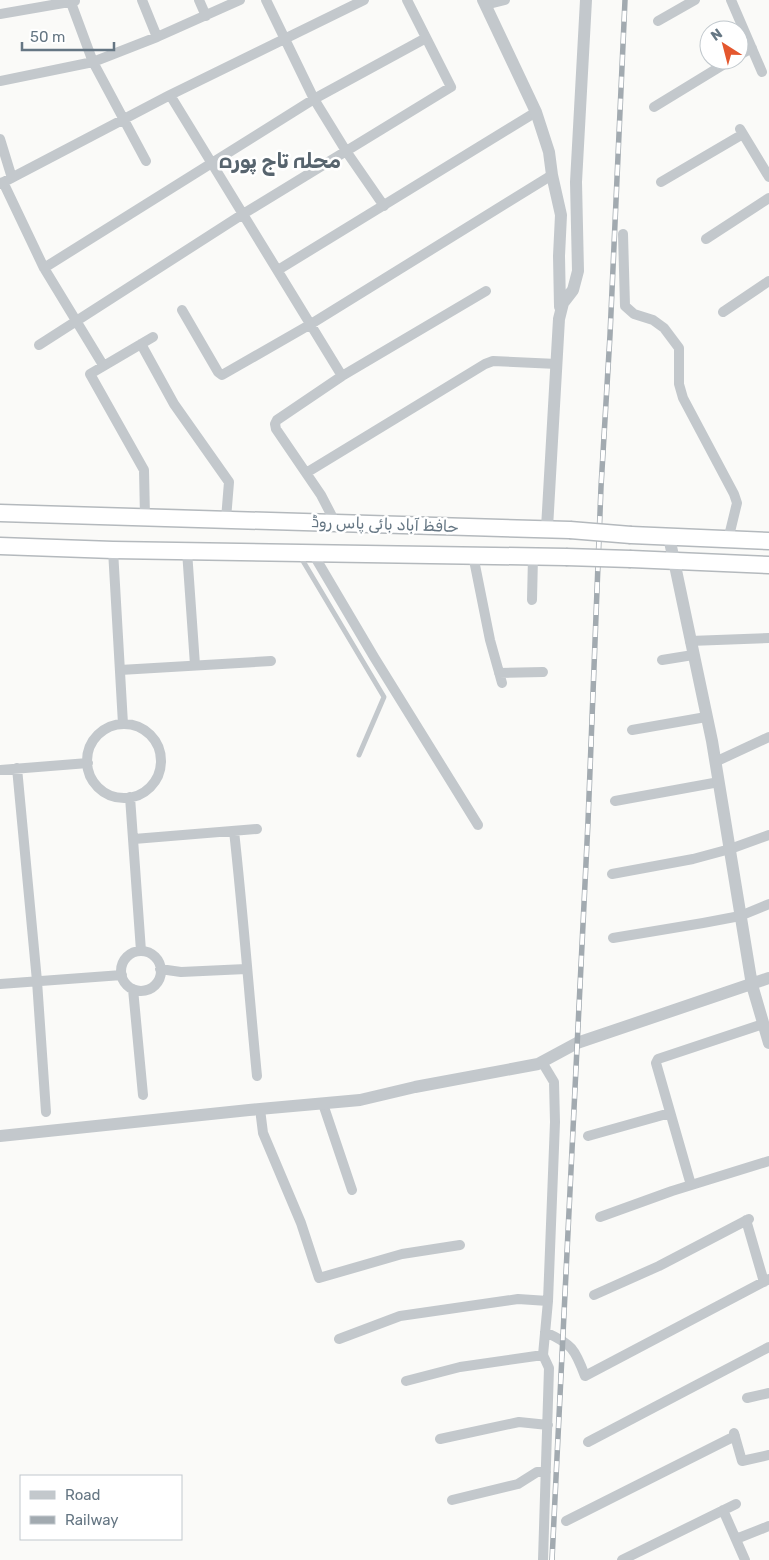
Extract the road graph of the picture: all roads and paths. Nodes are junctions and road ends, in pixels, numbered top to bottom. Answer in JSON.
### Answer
{"nodes":[{"id":1,"x":142,"y":0,"type":"edge"},
{"id":2,"x":199,"y":0,"type":"edge"},
{"id":3,"x":240,"y":0,"type":"edge"},
{"id":4,"x":266,"y":0,"type":"edge"},
{"id":5,"x":364,"y":0,"type":"edge"},
{"id":6,"x":407,"y":0,"type":"edge"},
{"id":7,"x":505,"y":0,"type":"edge"},
{"id":8,"x":586,"y":0,"type":"edge"},
{"id":9,"x":695,"y":0,"type":"edge"},
{"id":10,"x":730,"y":0,"type":"edge"},
{"id":11,"x":73,"y":1,"type":"edge"},
{"id":12,"x":484,"y":2,"type":"edge"},
{"id":13,"x":0,"y":14,"type":"edge"},
{"id":14,"x":206,"y":16,"type":"junction"},
{"id":15,"x":658,"y":21,"type":"dead end"},
{"id":16,"x":157,"y":37,"type":"junction"},
{"id":17,"x":426,"y":38,"type":"junction"},
{"id":18,"x":284,"y":39,"type":"junction"},
{"id":19,"x":752,"y":48,"type":"junction"},
{"id":20,"x":749,"y":50,"type":"edge"},
{"id":21,"x":93,"y":62,"type":"junction"},
{"id":22,"x":715,"y":70,"type":"edge"},
{"id":23,"x":762,"y":72,"type":"dead end"},
{"id":24,"x":0,"y":81,"type":"edge"},
{"id":25,"x":170,"y":96,"type":"junction"},
{"id":26,"x":314,"y":99,"type":"junction"},
{"id":27,"x":654,"y":107,"type":"dead end"},
{"id":28,"x":536,"y":112,"type":"junction"},
{"id":29,"x":123,"y":120,"type":"junction"},
{"id":30,"x":0,"y":139,"type":"edge"},
{"id":31,"x":346,"y":151,"type":"junction"},
{"id":32,"x":146,"y":161,"type":"dead end"},
{"id":33,"x":212,"y":164,"type":"junction"},
{"id":34,"x":552,"y":175,"type":"junction"},
{"id":35,"x":769,"y":176,"type":"edge"},
{"id":36,"x":5,"y":181,"type":"edge"},
{"id":37,"x":661,"y":182,"type":"dead end"},
{"id":38,"x":769,"y":198,"type":"edge"},
{"id":39,"x":384,"y":206,"type":"junction"},
{"id":40,"x":243,"y":214,"type":"junction"},
{"id":41,"x":623,"y":234,"type":"dead end"},
{"id":42,"x":706,"y":238,"type":"dead end"},
{"id":43,"x":44,"y":268,"type":"junction"},
{"id":44,"x":278,"y":270,"type":"junction"},
{"id":45,"x":769,"y":282,"type":"edge"},
{"id":46,"x":486,"y":291,"type":"dead end"},
{"id":47,"x":182,"y":310,"type":"dead end"},
{"id":48,"x":723,"y":312,"type":"dead end"},
{"id":49,"x":559,"y":319,"type":"junction"},
{"id":50,"x":76,"y":321,"type":"junction"},
{"id":51,"x":311,"y":324,"type":"junction"},
{"id":52,"x":153,"y":337,"type":"dead end"},
{"id":53,"x":141,"y":344,"type":"junction"},
{"id":54,"x":40,"y":345,"type":"dead end"},
{"id":55,"x":557,"y":364,"type":"junction"},
{"id":56,"x":103,"y":365,"type":"junction"},
{"id":57,"x":342,"y":376,"type":"junction"},
{"id":58,"x":306,"y":473,"type":"junction"},
{"id":59,"x":0,"y":513,"type":"edge"},
{"id":60,"x":145,"y":517,"type":"junction"},
{"id":61,"x":226,"y":519,"type":"junction"},
{"id":62,"x":335,"y":522,"type":"junction"},
{"id":63,"x":547,"y":528,"type":"junction"},
{"id":64,"x":669,"y":537,"type":"junction"},
{"id":65,"x":728,"y":540,"type":"junction"},
{"id":66,"x":769,"y":541,"type":"edge"},
{"id":67,"x":0,"y":546,"type":"edge"},
{"id":68,"x":113,"y":550,"type":"junction"},
{"id":69,"x":187,"y":551,"type":"junction"},
{"id":70,"x":305,"y":552,"type":"junction"},
{"id":71,"x":473,"y":555,"type":"junction"},
{"id":72,"x":533,"y":556,"type":"junction"},
{"id":73,"x":674,"y":561,"type":"junction"},
{"id":74,"x":769,"y":565,"type":"edge"},
{"id":75,"x":532,"y":600,"type":"dead end"},
{"id":76,"x":769,"y":638,"type":"edge"},
{"id":77,"x":690,"y":641,"type":"junction"},
{"id":78,"x":693,"y":655,"type":"junction"},
{"id":79,"x":662,"y":660,"type":"dead end"},
{"id":80,"x":271,"y":661,"type":"dead end"},
{"id":81,"x":195,"y":665,"type":"junction"},
{"id":82,"x":120,"y":670,"type":"junction"},
{"id":83,"x":543,"y":672,"type":"dead end"},
{"id":84,"x":706,"y":717,"type":"junction"},
{"id":85,"x":122,"y":724,"type":"junction"},
{"id":86,"x":632,"y":730,"type":"dead end"},
{"id":87,"x":769,"y":737,"type":"edge"},
{"id":88,"x":359,"y":755,"type":"dead end"},
{"id":89,"x":715,"y":762,"type":"junction"},
{"id":90,"x":88,"y":763,"type":"junction"},
{"id":91,"x":17,"y":768,"type":"junction"},
{"id":92,"x":0,"y":770,"type":"edge"},
{"id":93,"x":719,"y":782,"type":"junction"},
{"id":94,"x":130,"y":797,"type":"junction"},
{"id":95,"x":615,"y":801,"type":"dead end"},
{"id":96,"x":478,"y":826,"type":"dead end"},
{"id":97,"x":257,"y":829,"type":"dead end"},
{"id":98,"x":234,"y":831,"type":"junction"},
{"id":99,"x":769,"y":836,"type":"edge"},
{"id":100,"x":134,"y":839,"type":"junction"},
{"id":101,"x":730,"y":849,"type":"junction"},
{"id":102,"x":612,"y":874,"type":"dead end"},
{"id":103,"x":769,"y":904,"type":"edge"},
{"id":104,"x":740,"y":916,"type":"junction"},
{"id":105,"x":613,"y":938,"type":"dead end"},
{"id":106,"x":141,"y":951,"type":"junction"},
{"id":107,"x":160,"y":969,"type":"junction"},
{"id":108,"x":246,"y":969,"type":"junction"},
{"id":109,"x":122,"y":975,"type":"junction"},
{"id":110,"x":769,"y":978,"type":"edge"},
{"id":111,"x":37,"y":981,"type":"junction"},
{"id":112,"x":0,"y":984,"type":"edge"},
{"id":113,"x":752,"y":985,"type":"junction"},
{"id":114,"x":133,"y":989,"type":"junction"},
{"id":115,"x":763,"y":1024,"type":"junction"},
{"id":116,"x":769,"y":1040,"type":"edge"},
{"id":117,"x":542,"y":1062,"type":"junction"},
{"id":118,"x":256,"y":1076,"type":"dead end"},
{"id":119,"x":143,"y":1095,"type":"dead end"},
{"id":120,"x":323,"y":1104,"type":"junction"},
{"id":121,"x":260,"y":1109,"type":"junction"},
{"id":122,"x":46,"y":1112,"type":"dead end"},
{"id":123,"x":670,"y":1113,"type":"junction"},
{"id":124,"x":0,"y":1136,"type":"edge"},
{"id":125,"x":588,"y":1136,"type":"dead end"},
{"id":126,"x":769,"y":1161,"type":"edge"},
{"id":127,"x":691,"y":1186,"type":"junction"},
{"id":128,"x":352,"y":1190,"type":"dead end"},
{"id":129,"x":600,"y":1217,"type":"dead end"},
{"id":130,"x":460,"y":1245,"type":"dead end"},
{"id":131,"x":767,"y":1280,"type":"edge"},
{"id":132,"x":594,"y":1295,"type":"dead end"},
{"id":133,"x":548,"y":1301,"type":"junction"},
{"id":134,"x":545,"y":1332,"type":"junction"},
{"id":135,"x":339,"y":1339,"type":"dead end"},
{"id":136,"x":769,"y":1347,"type":"edge"},
{"id":137,"x":543,"y":1355,"type":"junction"},
{"id":138,"x":406,"y":1381,"type":"dead end"},
{"id":139,"x":769,"y":1393,"type":"edge"},
{"id":140,"x":747,"y":1398,"type":"dead end"},
{"id":141,"x":548,"y":1425,"type":"junction"},
{"id":142,"x":440,"y":1439,"type":"dead end"},
{"id":143,"x":588,"y":1442,"type":"dead end"},
{"id":144,"x":769,"y":1455,"type":"edge"},
{"id":145,"x":546,"y":1472,"type":"junction"},
{"id":146,"x":452,"y":1500,"type":"dead end"},
{"id":147,"x":736,"y":1504,"type":"dead end"},
{"id":148,"x":723,"y":1510,"type":"junction"},
{"id":149,"x":566,"y":1521,"type":"dead end"},
{"id":150,"x":769,"y":1526,"type":"edge"},
{"id":151,"x":736,"y":1540,"type":"junction"},
{"id":152,"x":543,"y":1560,"type":"edge"},
{"id":153,"x":622,"y":1560,"type":"edge"},
{"id":154,"x":745,"y":1560,"type":"edge"}],
"edges":[{"from":1,"to":16,"type":"street"},
{"from":2,"to":14,"type":"street"},
{"from":3,"to":14,"type":"street"},
{"from":4,"to":18,"type":"street"},
{"from":5,"to":18,"type":"street"},
{"from":6,"to":17,"type":"street"},
{"from":7,"to":12,"type":"street"},
{"from":8,"to":49,"type":"street"},
{"from":9,"to":15,"type":"street"},
{"from":10,"to":19,"type":"street"},
{"from":11,"to":13,"type":"street"},
{"from":11,"to":21,"type":"street"},
{"from":12,"to":28,"type":"street"},
{"from":14,"to":16,"type":"street"},
{"from":16,"to":21,"type":"street"},
{"from":17,"to":26,"type":"street"},
{"from":17,"to":31,"type":"street"},
{"from":18,"to":25,"type":"street"},
{"from":18,"to":26,"type":"street"},
{"from":19,"to":20,"type":"street"},
{"from":19,"to":23,"type":"street"},
{"from":21,"to":24,"type":"street"},
{"from":21,"to":29,"type":"street"},
{"from":22,"to":27,"type":"street"},
{"from":25,"to":29,"type":"street"},
{"from":25,"to":33,"type":"street"},
{"from":26,"to":31,"type":"street"},
{"from":26,"to":33,"type":"street"},
{"from":28,"to":34,"type":"street"},
{"from":28,"to":39,"type":"street"},
{"from":29,"to":32,"type":"street"},
{"from":29,"to":36,"type":"street"},
{"from":30,"to":36,"type":"street"},
{"from":31,"to":39,"type":"street"},
{"from":31,"to":40,"type":"street"},
{"from":33,"to":40,"type":"street"},
{"from":33,"to":43,"type":"street"},
{"from":34,"to":49,"type":"street"},
{"from":34,"to":51,"type":"street"},
{"from":35,"to":37,"type":"street"},
{"from":36,"to":43,"type":"street"},
{"from":38,"to":42,"type":"street"},
{"from":39,"to":44,"type":"street"},
{"from":40,"to":44,"type":"street"},
{"from":40,"to":50,"type":"street"},
{"from":41,"to":65,"type":"street"},
{"from":43,"to":50,"type":"street"},
{"from":44,"to":51,"type":"street"},
{"from":45,"to":48,"type":"street"},
{"from":46,"to":57,"type":"street"},
{"from":47,"to":51,"type":"street"},
{"from":49,"to":55,"type":"street"},
{"from":50,"to":54,"type":"street"},
{"from":50,"to":56,"type":"street"},
{"from":51,"to":57,"type":"street"},
{"from":52,"to":53,"type":"street"},
{"from":53,"to":56,"type":"street"},
{"from":53,"to":61,"type":"street"},
{"from":55,"to":58,"type":"street"},
{"from":55,"to":63,"type":"street"},
{"from":56,"to":60,"type":"street"},
{"from":57,"to":58,"type":"street"},
{"from":58,"to":62,"type":"street"},
{"from":59,"to":60,"type":"highway","name":"حافظ آباد بائی پاس روڈ"},
{"from":60,"to":61,"type":"highway","name":"حافظ آباد بائی پاس روڈ"},
{"from":61,"to":62,"type":"highway","name":"حافظ آباد بائی پاس روڈ"},
{"from":62,"to":63,"type":"highway","name":"حافظ آباد بائی پاس روڈ"},
{"from":63,"to":64,"type":"highway","name":"حافظ آباد بائی پاس روڈ","bridge":true},
{"from":64,"to":65,"type":"highway","name":"حافظ آباد بائی پاس روڈ"},
{"from":64,"to":73,"type":"street"},
{"from":65,"to":66,"type":"highway","name":"حافظ آباد بائی پاس روڈ"},
{"from":67,"to":68,"type":"highway","name":"حافظ آباد بائی پاس روڈ"},
{"from":68,"to":69,"type":"highway","name":"حافظ آباد بائی پاس روڈ"},
{"from":68,"to":82,"type":"street"},
{"from":69,"to":70,"type":"highway","name":"حافظ آباد بائی پاس روڈ"},
{"from":69,"to":81,"type":"street"},
{"from":70,"to":71,"type":"highway","name":"حافظ آباد بائی پاس روڈ"},
{"from":70,"to":88,"type":"lane"},
{"from":70,"to":96,"type":"street"},
{"from":71,"to":72,"type":"highway","name":"حافظ آباد بائی پاس روڈ"},
{"from":71,"to":83,"type":"street"},
{"from":72,"to":73,"type":"highway","name":"حافظ آباد بائی پاس روڈ","bridge":true},
{"from":72,"to":75,"type":"street"},
{"from":73,"to":74,"type":"highway","name":"حافظ آباد بائی پاس روڈ"},
{"from":73,"to":77,"type":"street"},
{"from":76,"to":77,"type":"street"},
{"from":77,"to":78,"type":"street"},
{"from":78,"to":79,"type":"street"},
{"from":78,"to":84,"type":"street"},
{"from":80,"to":81,"type":"street"},
{"from":81,"to":82,"type":"street"},
{"from":82,"to":85,"type":"street"},
{"from":84,"to":86,"type":"street"},
{"from":84,"to":89,"type":"street"},
{"from":85,"to":90,"type":"street"},
{"from":85,"to":94,"type":"street"},
{"from":87,"to":89,"type":"street"},
{"from":89,"to":93,"type":"street"},
{"from":90,"to":91,"type":"street"},
{"from":90,"to":94,"type":"street"},
{"from":91,"to":92,"type":"street"},
{"from":91,"to":111,"type":"street"},
{"from":93,"to":95,"type":"street"},
{"from":93,"to":101,"type":"street"},
{"from":94,"to":100,"type":"street"},
{"from":97,"to":98,"type":"street"},
{"from":98,"to":100,"type":"street"},
{"from":98,"to":108,"type":"street"},
{"from":99,"to":101,"type":"street"},
{"from":100,"to":106,"type":"street"},
{"from":101,"to":102,"type":"street"},
{"from":101,"to":104,"type":"street"},
{"from":103,"to":104,"type":"street"},
{"from":104,"to":105,"type":"street"},
{"from":104,"to":113,"type":"street"},
{"from":106,"to":107,"type":"street"},
{"from":106,"to":109,"type":"street"},
{"from":107,"to":108,"type":"street"},
{"from":107,"to":114,"type":"street"},
{"from":108,"to":118,"type":"street"},
{"from":109,"to":111,"type":"street"},
{"from":109,"to":114,"type":"street"},
{"from":110,"to":113,"type":"street"},
{"from":111,"to":112,"type":"street"},
{"from":111,"to":122,"type":"street"},
{"from":113,"to":115,"type":"street"},
{"from":113,"to":117,"type":"street"},
{"from":114,"to":119,"type":"street"},
{"from":115,"to":116,"type":"street"},
{"from":115,"to":123,"type":"street"},
{"from":117,"to":120,"type":"street"},
{"from":117,"to":133,"type":"street"},
{"from":120,"to":121,"type":"street"},
{"from":120,"to":128,"type":"street"},
{"from":121,"to":124,"type":"street"},
{"from":121,"to":130,"type":"street"},
{"from":123,"to":125,"type":"street"},
{"from":123,"to":127,"type":"street"},
{"from":126,"to":127,"type":"street"},
{"from":127,"to":129,"type":"street"},
{"from":131,"to":132,"type":"street"},
{"from":131,"to":134,"type":"street"},
{"from":133,"to":134,"type":"street"},
{"from":133,"to":135,"type":"street"},
{"from":134,"to":137,"type":"street"},
{"from":136,"to":143,"type":"street"},
{"from":137,"to":138,"type":"street"},
{"from":137,"to":141,"type":"street"},
{"from":139,"to":140,"type":"street"},
{"from":141,"to":142,"type":"street"},
{"from":141,"to":145,"type":"street"},
{"from":144,"to":149,"type":"street"},
{"from":145,"to":146,"type":"street"},
{"from":145,"to":152,"type":"street"},
{"from":147,"to":148,"type":"street"},
{"from":148,"to":151,"type":"street"},
{"from":148,"to":153,"type":"street"},
{"from":150,"to":151,"type":"street"},
{"from":151,"to":154,"type":"street"}]}
